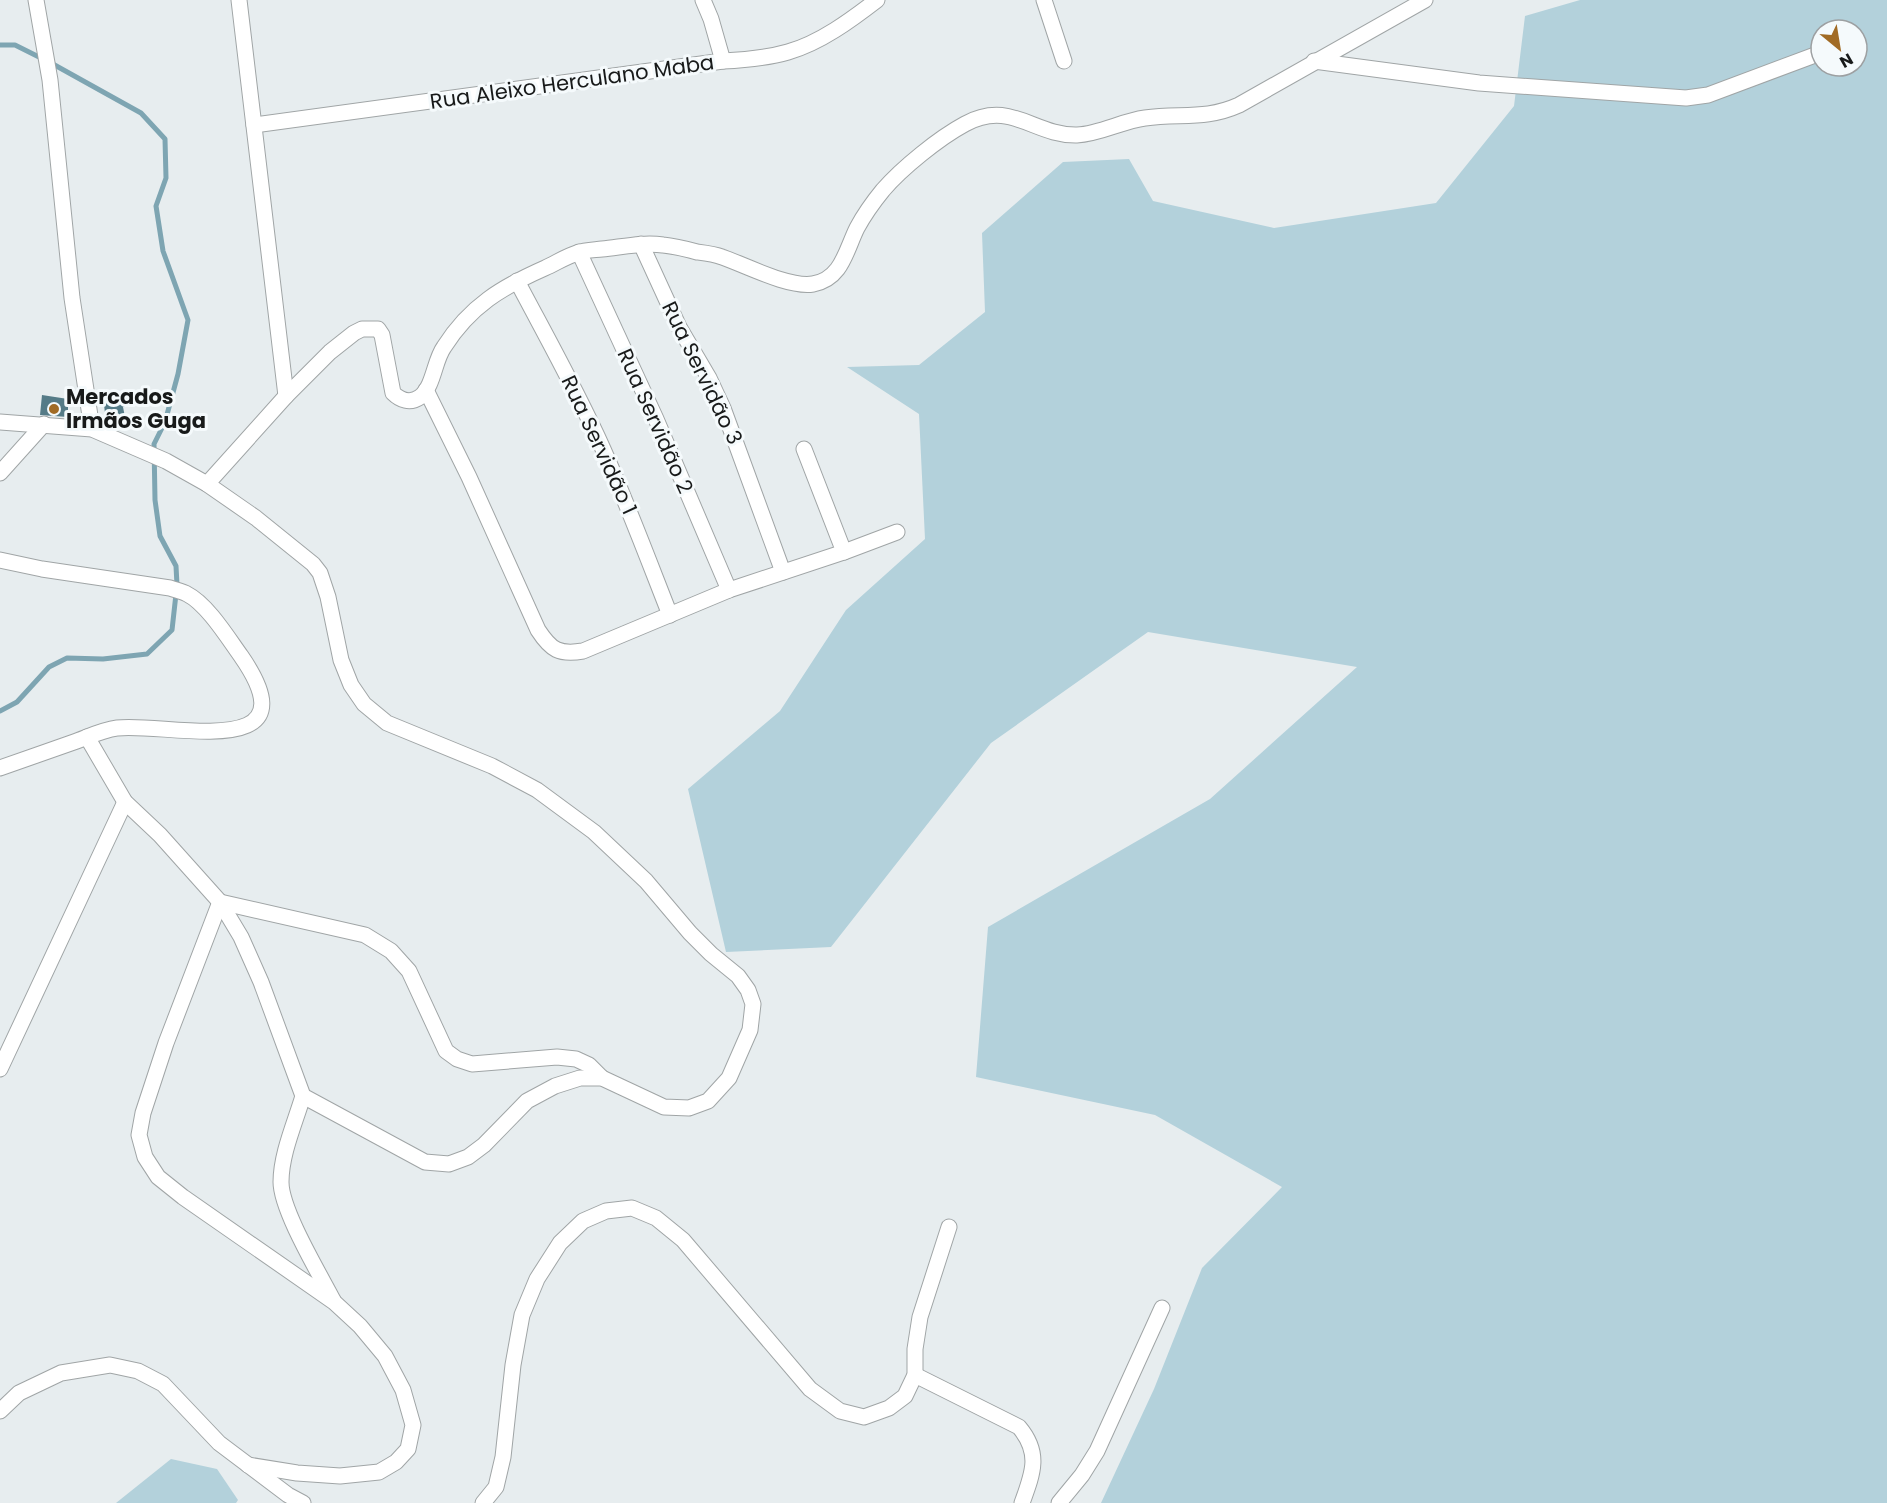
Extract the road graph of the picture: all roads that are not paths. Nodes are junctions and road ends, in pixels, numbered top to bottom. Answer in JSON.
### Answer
{"nodes":[{"id":1,"x":36,"y":0,"type":"edge"},
{"id":2,"x":238,"y":0,"type":"edge"},
{"id":3,"x":703,"y":0,"type":"edge"},
{"id":4,"x":877,"y":0,"type":"edge"},
{"id":5,"x":1044,"y":0,"type":"edge"},
{"id":6,"x":1425,"y":0,"type":"edge"},
{"id":7,"x":1809,"y":57,"type":"edge"},
{"id":8,"x":723,"y":61,"type":"junction"},
{"id":9,"x":1064,"y":61,"type":"dead end"},
{"id":10,"x":1314,"y":61,"type":"junction"},
{"id":11,"x":254,"y":125,"type":"junction"},
{"id":12,"x":641,"y":244,"type":"junction"},
{"id":13,"x":579,"y":252,"type":"junction"},
{"id":14,"x":517,"y":281,"type":"junction"},
{"id":15,"x":426,"y":390,"type":"junction"},
{"id":16,"x":286,"y":396,"type":"junction"},
{"id":17,"x":0,"y":422,"type":"edge"},
{"id":18,"x":44,"y":424,"type":"junction"},
{"id":19,"x":92,"y":429,"type":"junction"},
{"id":20,"x":804,"y":448,"type":"dead end"},
{"id":21,"x":0,"y":473,"type":"edge"},
{"id":22,"x":207,"y":484,"type":"junction"},
{"id":23,"x":897,"y":532,"type":"dead end"},
{"id":24,"x":844,"y":552,"type":"junction"},
{"id":25,"x":0,"y":560,"type":"edge"},
{"id":26,"x":783,"y":572,"type":"junction"},
{"id":27,"x":729,"y":590,"type":"junction"},
{"id":28,"x":670,"y":615,"type":"junction"},
{"id":29,"x":87,"y":737,"type":"junction"},
{"id":30,"x":0,"y":768,"type":"edge"},
{"id":31,"x":125,"y":802,"type":"junction"},
{"id":32,"x":220,"y":902,"type":"junction"},
{"id":33,"x":0,"y":1070,"type":"edge"},
{"id":34,"x":602,"y":1078,"type":"junction"},
{"id":35,"x":303,"y":1096,"type":"junction"},
{"id":36,"x":949,"y":1227,"type":"dead end"},
{"id":37,"x":334,"y":1302,"type":"junction"},
{"id":38,"x":1162,"y":1308,"type":"dead end"},
{"id":39,"x":915,"y":1375,"type":"junction"},
{"id":40,"x":0,"y":1411,"type":"edge"},
{"id":41,"x":248,"y":1465,"type":"junction"},
{"id":42,"x":303,"y":1503,"type":"edge"},
{"id":43,"x":483,"y":1503,"type":"edge"},
{"id":44,"x":1022,"y":1503,"type":"edge"},
{"id":45,"x":1059,"y":1503,"type":"edge"}],
"edges":[{"from":1,"to":19,"type":"street"},
{"from":2,"to":11,"type":"street"},
{"from":3,"to":8,"type":"street"},
{"from":4,"to":8,"type":"street","name":"Rua Aleixo Herculano Maba"},
{"from":5,"to":9,"type":"street"},
{"from":6,"to":10,"type":"street"},
{"from":7,"to":10,"type":"street"},
{"from":8,"to":11,"type":"street","name":"Rua Aleixo Herculano Maba"},
{"from":10,"to":12,"type":"street"},
{"from":11,"to":16,"type":"street"},
{"from":12,"to":13,"type":"street"},
{"from":12,"to":26,"type":"street","name":"Rua Servidão 3"},
{"from":13,"to":14,"type":"street"},
{"from":13,"to":27,"type":"street","name":"Rua Servidão 2"},
{"from":14,"to":15,"type":"street"},
{"from":14,"to":28,"type":"street","name":"Rua Servidão 1"},
{"from":15,"to":16,"type":"street"},
{"from":15,"to":28,"type":"street"},
{"from":16,"to":22,"type":"street"},
{"from":17,"to":18,"type":"street"},
{"from":18,"to":19,"type":"street"},
{"from":18,"to":21,"type":"street"},
{"from":19,"to":22,"type":"street"},
{"from":20,"to":24,"type":"street"},
{"from":22,"to":34,"type":"street"},
{"from":23,"to":24,"type":"street"},
{"from":24,"to":26,"type":"street"},
{"from":25,"to":29,"type":"street"},
{"from":26,"to":27,"type":"street"},
{"from":27,"to":28,"type":"street"},
{"from":29,"to":30,"type":"street"},
{"from":29,"to":31,"type":"street"},
{"from":31,"to":32,"type":"street"},
{"from":31,"to":33,"type":"street"},
{"from":32,"to":34,"type":"street"},
{"from":32,"to":35,"type":"street"},
{"from":32,"to":37,"type":"street"},
{"from":34,"to":35,"type":"street"},
{"from":35,"to":37,"type":"street"},
{"from":36,"to":39,"type":"street"},
{"from":37,"to":41,"type":"street"},
{"from":38,"to":45,"type":"street"},
{"from":39,"to":43,"type":"street"},
{"from":39,"to":44,"type":"street"},
{"from":40,"to":41,"type":"street"},
{"from":41,"to":42,"type":"street"}]}
